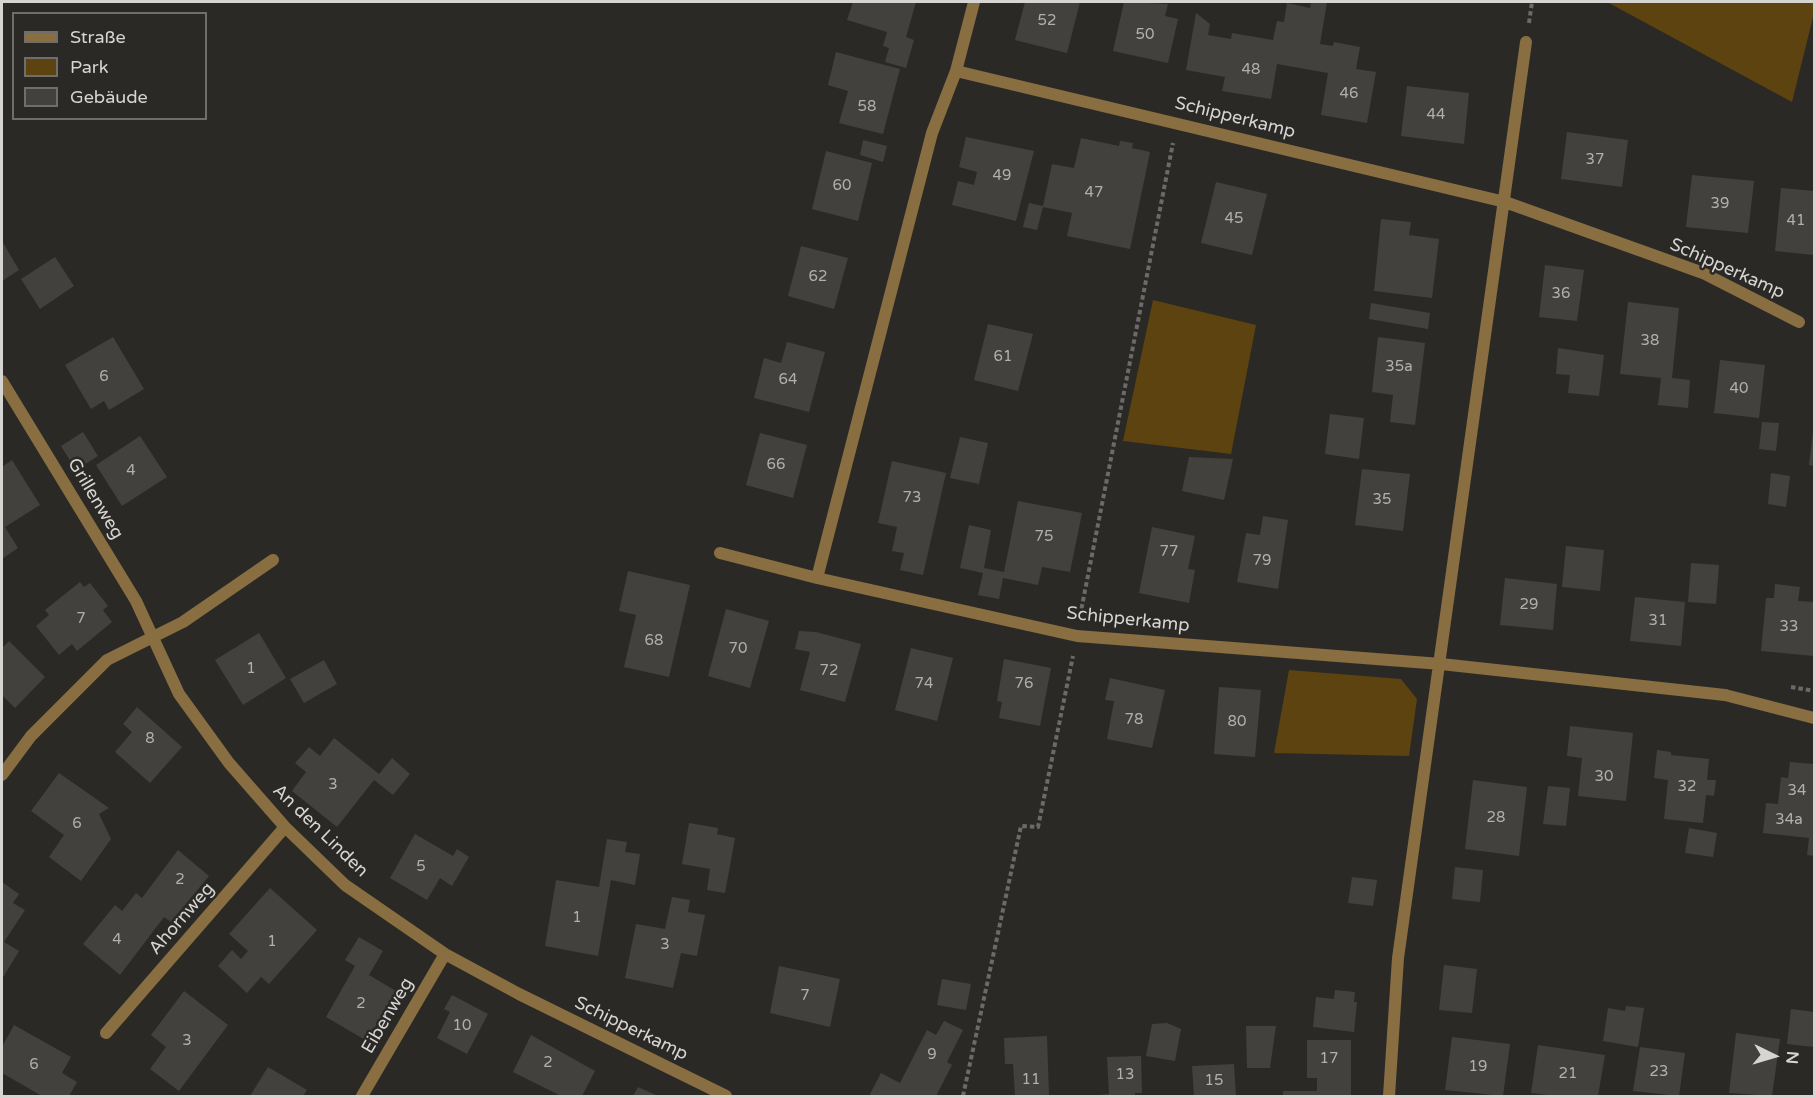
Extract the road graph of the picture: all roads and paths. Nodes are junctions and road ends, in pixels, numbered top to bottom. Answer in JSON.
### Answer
{"nodes":[{"id":1,"x":974,"y":2,"type":"edge"},
{"id":2,"x":1526,"y":42,"type":"dead end"},
{"id":3,"x":956,"y":71,"type":"junction"},
{"id":4,"x":1505,"y":202,"type":"junction"},
{"id":5,"x":1799,"y":322,"type":"dead end"},
{"id":6,"x":2,"y":381,"type":"edge"},
{"id":7,"x":720,"y":553,"type":"dead end"},
{"id":8,"x":273,"y":560,"type":"dead end"},
{"id":9,"x":817,"y":578,"type":"junction"},
{"id":10,"x":155,"y":637,"type":"junction"},
{"id":11,"x":1441,"y":664,"type":"junction"},
{"id":12,"x":1815,"y":718,"type":"edge"},
{"id":13,"x":2,"y":775,"type":"edge"},
{"id":14,"x":285,"y":827,"type":"junction"},
{"id":15,"x":446,"y":954,"type":"junction"},
{"id":16,"x":519,"y":994,"type":"joint"},
{"id":17,"x":106,"y":1033,"type":"dead end"},
{"id":18,"x":362,"y":1096,"type":"edge"},
{"id":19,"x":726,"y":1096,"type":"edge"},
{"id":20,"x":1389,"y":1096,"type":"edge"}],
"edges":[{"from":1,"to":3,"type":"street"},
{"from":2,"to":4,"type":"street"},
{"from":3,"to":4,"type":"street","name":"Schipperkamp"},
{"from":3,"to":9,"type":"street"},
{"from":4,"to":5,"type":"street","name":"Schipperkamp"},
{"from":4,"to":11,"type":"street"},
{"from":6,"to":10,"type":"street","name":"Grillenweg"},
{"from":7,"to":9,"type":"street","name":"Schipperkamp"},
{"from":8,"to":10,"type":"street"},
{"from":9,"to":11,"type":"street","name":"Schipperkamp"},
{"from":10,"to":13,"type":"street"},
{"from":10,"to":14,"type":"street","name":"An den Linden"},
{"from":11,"to":12,"type":"street","name":"Schipperkamp"},
{"from":11,"to":20,"type":"street"},
{"from":14,"to":15,"type":"street","name":"An den Linden"},
{"from":14,"to":17,"type":"street","name":"Ahornweg"},
{"from":15,"to":16,"type":"street","name":"An den Linden"},
{"from":15,"to":18,"type":"street","name":"Eibenweg"},
{"from":16,"to":19,"type":"street","name":"Schipperkamp"}]}
